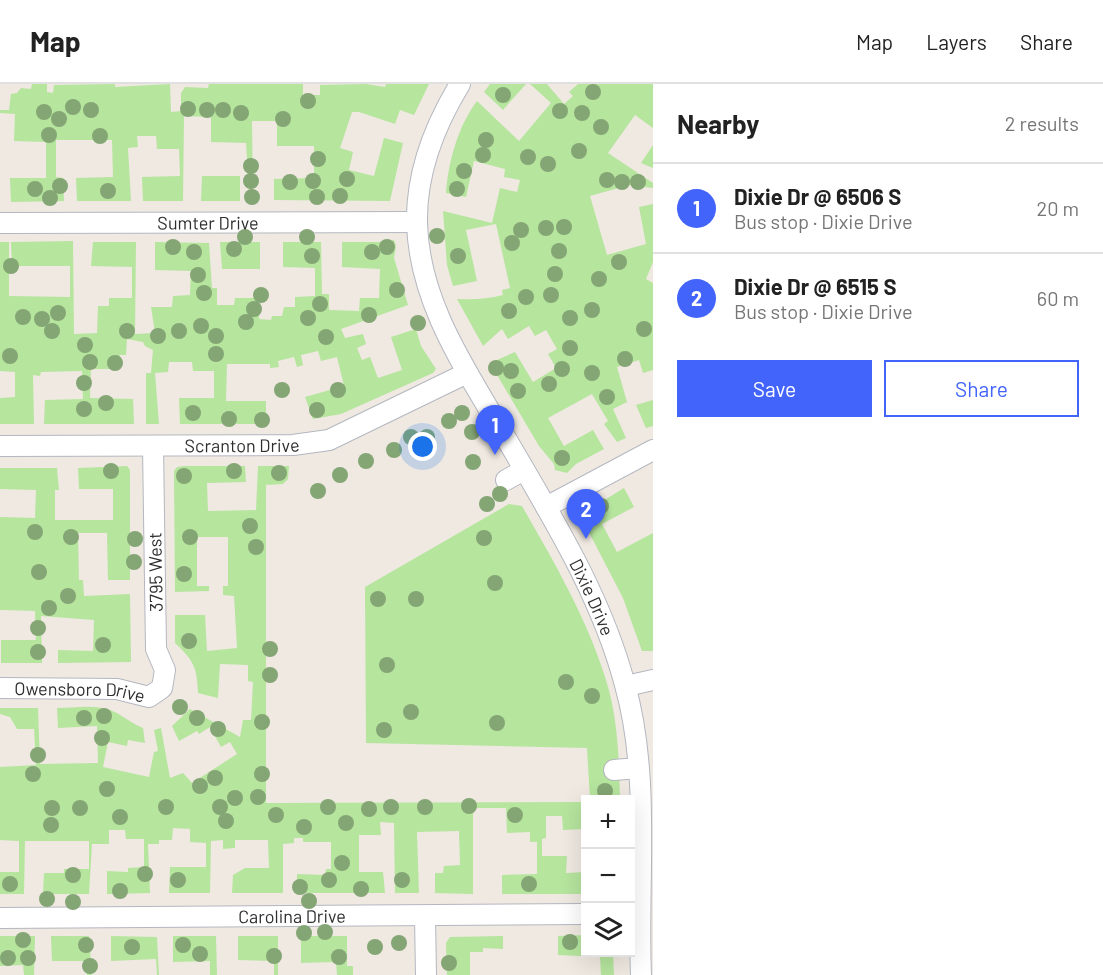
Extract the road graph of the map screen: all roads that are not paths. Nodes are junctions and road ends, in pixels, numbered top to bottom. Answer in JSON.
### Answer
{"nodes":[{"id":1,"x":460,"y":84,"type":"edge"},
{"id":2,"x":417,"y":222,"type":"junction"},
{"id":3,"x":0,"y":223,"type":"edge"},
{"id":4,"x":467,"y":373,"type":"junction"},
{"id":5,"x":0,"y":446,"type":"edge"},
{"id":6,"x":153,"y":446,"type":"junction"},
{"id":7,"x":653,"y":450,"type":"edge"},
{"id":8,"x":524,"y":470,"type":"junction"},
{"id":9,"x":506,"y":480,"type":"dead end"},
{"id":10,"x":546,"y":507,"type":"junction"},
{"id":11,"x":653,"y":680,"type":"edge"},
{"id":12,"x":626,"y":686,"type":"junction"},
{"id":13,"x":0,"y":688,"type":"edge"},
{"id":14,"x":158,"y":693,"type":"joint"},
{"id":15,"x":638,"y":768,"type":"junction"},
{"id":16,"x":614,"y":770,"type":"dead end"},
{"id":17,"x":641,"y":913,"type":"edge"},
{"id":18,"x":581,"y":914,"type":"edge"},
{"id":19,"x":424,"y":915,"type":"junction"},
{"id":20,"x":0,"y":918,"type":"edge"},
{"id":21,"x":426,"y":975,"type":"edge"},
{"id":22,"x":641,"y":975,"type":"edge"}],
"edges":[{"from":1,"to":2,"type":"street","name":"Dixie Drive"},
{"from":2,"to":3,"type":"street","name":"Sumter Drive"},
{"from":2,"to":4,"type":"street","name":"Dixie Drive"},
{"from":4,"to":6,"type":"street","name":"Scranton Drive"},
{"from":4,"to":8,"type":"street","name":"Dixie Drive"},
{"from":5,"to":6,"type":"street","name":"Scranton Drive"},
{"from":6,"to":14,"type":"street","name":"3795 West"},
{"from":7,"to":10,"type":"street"},
{"from":8,"to":9,"type":"street"},
{"from":8,"to":10,"type":"street","name":"Dixie Drive"},
{"from":10,"to":12,"type":"street","name":"Dixie Drive"},
{"from":11,"to":12,"type":"street"},
{"from":12,"to":15,"type":"street","name":"Dixie Drive"},
{"from":13,"to":14,"type":"street","name":"Owensboro Drive"},
{"from":15,"to":16,"type":"street"},
{"from":15,"to":17,"type":"street","name":"Dixie Drive"},
{"from":17,"to":22,"type":"street","name":"Dixie Drive"},
{"from":18,"to":19,"type":"street","name":"Carolina Drive"},
{"from":19,"to":20,"type":"street","name":"Carolina Drive"},
{"from":19,"to":21,"type":"street"}]}
